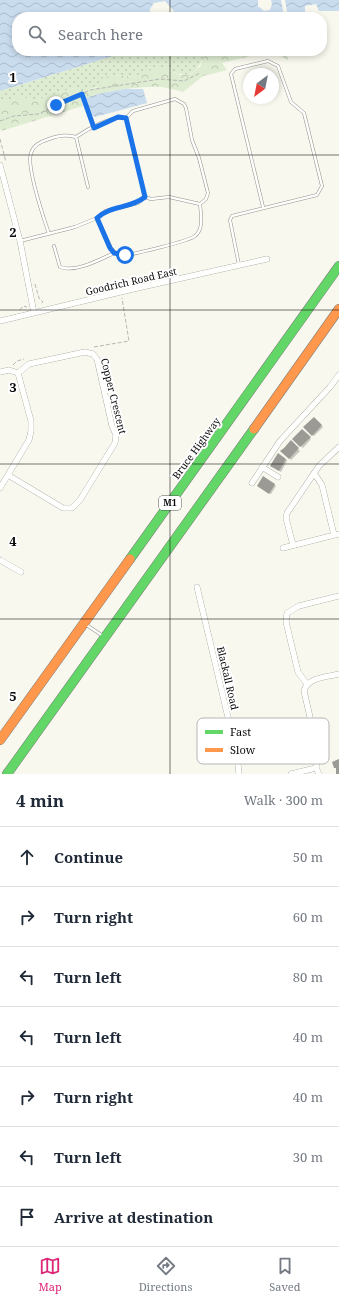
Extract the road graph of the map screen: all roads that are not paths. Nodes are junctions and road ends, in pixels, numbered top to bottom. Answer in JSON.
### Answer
{"nodes":[{"id":1,"x":126,"y":118,"type":"junction"},
{"id":2,"x":76,"y":137,"type":"junction"},
{"id":3,"x":0,"y":165,"type":"edge"},
{"id":4,"x":2,"y":181,"type":"edge"},
{"id":5,"x":88,"y":187,"type":"dead end"},
{"id":6,"x":145,"y":197,"type":"junction"},
{"id":7,"x":200,"y":204,"type":"junction"},
{"id":8,"x":263,"y":207,"type":"junction"},
{"id":9,"x":97,"y":218,"type":"junction"},
{"id":10,"x":48,"y":234,"type":"junction"},
{"id":11,"x":20,"y":241,"type":"junction"},
{"id":12,"x":54,"y":246,"type":"dead end"},
{"id":13,"x":114,"y":253,"type":"junction"},
{"id":14,"x":267,"y":259,"type":"dead end"},
{"id":15,"x":240,"y":265,"type":"junction"},
{"id":16,"x":339,"y":266,"type":"edge"},
{"id":17,"x":339,"y":309,"type":"edge"},
{"id":18,"x":34,"y":313,"type":"junction"},
{"id":19,"x":0,"y":321,"type":"edge"},
{"id":20,"x":0,"y":372,"type":"edge"},
{"id":21,"x":18,"y":374,"type":"junction"},
{"id":22,"x":339,"y":374,"type":"edge"},
{"id":23,"x":339,"y":447,"type":"edge"},
{"id":24,"x":262,"y":467,"type":"junction"},
{"id":25,"x":314,"y":474,"type":"junction"},
{"id":26,"x":8,"y":475,"type":"junction"},
{"id":27,"x":278,"y":477,"type":"dead end"},
{"id":28,"x":252,"y":483,"type":"dead end"},
{"id":29,"x":0,"y":488,"type":"edge"},
{"id":30,"x":336,"y":535,"type":"edge"},
{"id":31,"x":293,"y":545,"type":"junction"},
{"id":32,"x":282,"y":548,"type":"dead end"},
{"id":33,"x":0,"y":560,"type":"edge"},
{"id":34,"x":20,"y":572,"type":"dead end"},
{"id":35,"x":197,"y":587,"type":"dead end"},
{"id":36,"x":339,"y":596,"type":"edge"},
{"id":37,"x":84,"y":623,"type":"junction"},
{"id":38,"x":105,"y":637,"type":"junction"},
{"id":39,"x":339,"y":674,"type":"edge"},
{"id":40,"x":307,"y":684,"type":"junction"},
{"id":41,"x":227,"y":718,"type":"edge"},
{"id":42,"x":310,"y":718,"type":"edge"},
{"id":43,"x":0,"y":740,"type":"edge"},
{"id":44,"x":237,"y":764,"type":"edge"},
{"id":45,"x":316,"y":764,"type":"edge"},
{"id":46,"x":316,"y":768,"type":"junction"},
{"id":47,"x":7,"y":774,"type":"edge"},
{"id":48,"x":239,"y":774,"type":"edge"},
{"id":49,"x":291,"y":774,"type":"edge"},
{"id":50,"x":319,"y":774,"type":"edge"}],
"edges":[{"from":1,"to":2,"type":"lane"},
{"from":1,"to":6,"type":"lane"},
{"from":1,"to":7,"type":"lane"},
{"from":2,"to":5,"type":"lane"},
{"from":2,"to":10,"type":"lane"},
{"from":3,"to":4,"type":"street"},
{"from":4,"to":11,"type":"street"},
{"from":6,"to":7,"type":"lane"},
{"from":6,"to":9,"type":"lane"},
{"from":7,"to":13,"type":"lane"},
{"from":8,"to":8,"type":"lane"},
{"from":8,"to":15,"type":"lane"},
{"from":9,"to":10,"type":"lane"},
{"from":9,"to":13,"type":"lane"},
{"from":10,"to":11,"type":"lane"},
{"from":11,"to":18,"type":"street"},
{"from":12,"to":13,"type":"lane"},
{"from":14,"to":15,"type":"street","name":"Goodrich Road East"},
{"from":15,"to":18,"type":"street","name":"Goodrich Road East"},
{"from":16,"to":37,"type":"highway","name":"Bruce Highway","number":"M1"},
{"from":17,"to":38,"type":"highway","number":"M1"},
{"from":18,"to":19,"type":"street","name":"Goodrich Road East"},
{"from":20,"to":21,"type":"street"},
{"from":21,"to":26,"type":"street"},
{"from":21,"to":26,"type":"street","name":"Copper Crescent"},
{"from":22,"to":24,"type":"street"},
{"from":23,"to":25,"type":"street"},
{"from":24,"to":27,"type":"street"},
{"from":24,"to":28,"type":"street"},
{"from":25,"to":30,"type":"street"},
{"from":25,"to":31,"type":"street"},
{"from":26,"to":29,"type":"street"},
{"from":30,"to":31,"type":"street"},
{"from":31,"to":32,"type":"street"},
{"from":33,"to":34,"type":"street"},
{"from":35,"to":41,"type":"street","name":"Blackall Road"},
{"from":36,"to":40,"type":"street"},
{"from":37,"to":38,"type":"lane"},
{"from":37,"to":43,"type":"highway","name":"Bruce Highway","number":"M1"},
{"from":38,"to":47,"type":"highway","number":"M1"},
{"from":39,"to":40,"type":"street"},
{"from":40,"to":42,"type":"street"},
{"from":44,"to":48,"type":"street","name":"Blackall Road"},
{"from":45,"to":46,"type":"street"},
{"from":46,"to":49,"type":"street"},
{"from":46,"to":50,"type":"street"}]}
